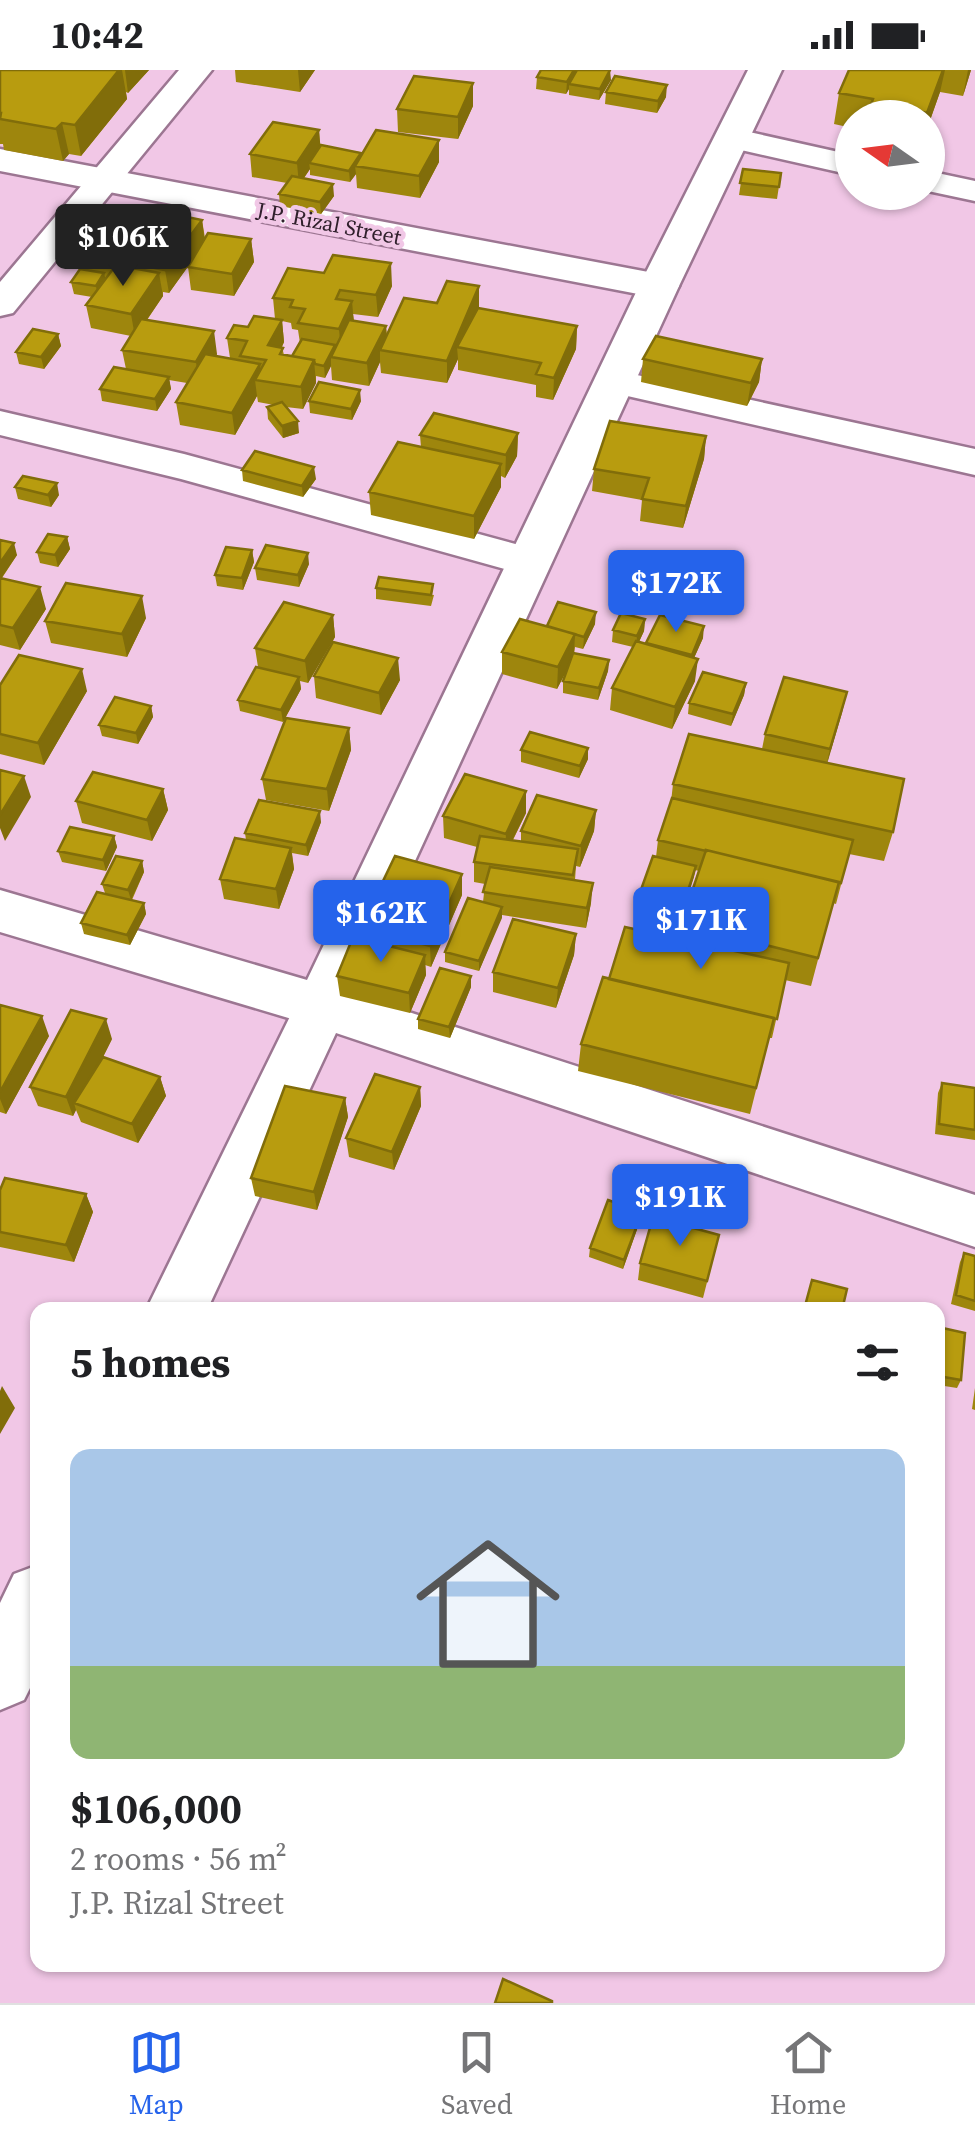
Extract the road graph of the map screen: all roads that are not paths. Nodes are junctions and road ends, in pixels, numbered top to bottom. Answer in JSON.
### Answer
{"nodes":[{"id":1,"x":196,"y":70,"type":"edge"},
{"id":2,"x":765,"y":70,"type":"edge"},
{"id":3,"x":731,"y":138,"type":"junction"},
{"id":4,"x":0,"y":160,"type":"edge"},
{"id":5,"x":835,"y":160,"type":"edge"},
{"id":6,"x":101,"y":180,"type":"junction"},
{"id":7,"x":945,"y":185,"type":"edge"},
{"id":8,"x":975,"y":192,"type":"edge"},
{"id":9,"x":658,"y":286,"type":"junction"},
{"id":10,"x":0,"y":305,"type":"edge"},
{"id":11,"x":614,"y":382,"type":"junction"},
{"id":12,"x":0,"y":423,"type":"edge"},
{"id":13,"x":975,"y":462,"type":"edge"},
{"id":14,"x":530,"y":562,"type":"junction"},
{"id":15,"x":0,"y":911,"type":"edge"},
{"id":16,"x":322,"y":1006,"type":"junction"},
{"id":17,"x":975,"y":1221,"type":"edge"},
{"id":18,"x":180,"y":1302,"type":"edge"},
{"id":19,"x":30,"y":1614,"type":"edge"},
{"id":20,"x":0,"y":1676,"type":"edge"}],
"edges":[{"from":1,"to":6,"type":"street"},
{"from":2,"to":3,"type":"main road"},
{"from":3,"to":5,"type":"street"},
{"from":3,"to":9,"type":"main road"},
{"from":4,"to":6,"type":"main road","name":"J.P. Rizal Street"},
{"from":6,"to":9,"type":"main road","name":"J.P. Rizal Street"},
{"from":6,"to":10,"type":"street"},
{"from":7,"to":8,"type":"street"},
{"from":9,"to":11,"type":"main road"},
{"from":11,"to":13,"type":"street"},
{"from":11,"to":14,"type":"main road"},
{"from":12,"to":14,"type":"street"},
{"from":14,"to":16,"type":"main road"},
{"from":15,"to":16,"type":"main road"},
{"from":16,"to":17,"type":"main road"},
{"from":16,"to":18,"type":"main road"},
{"from":19,"to":20,"type":"main road"}]}
